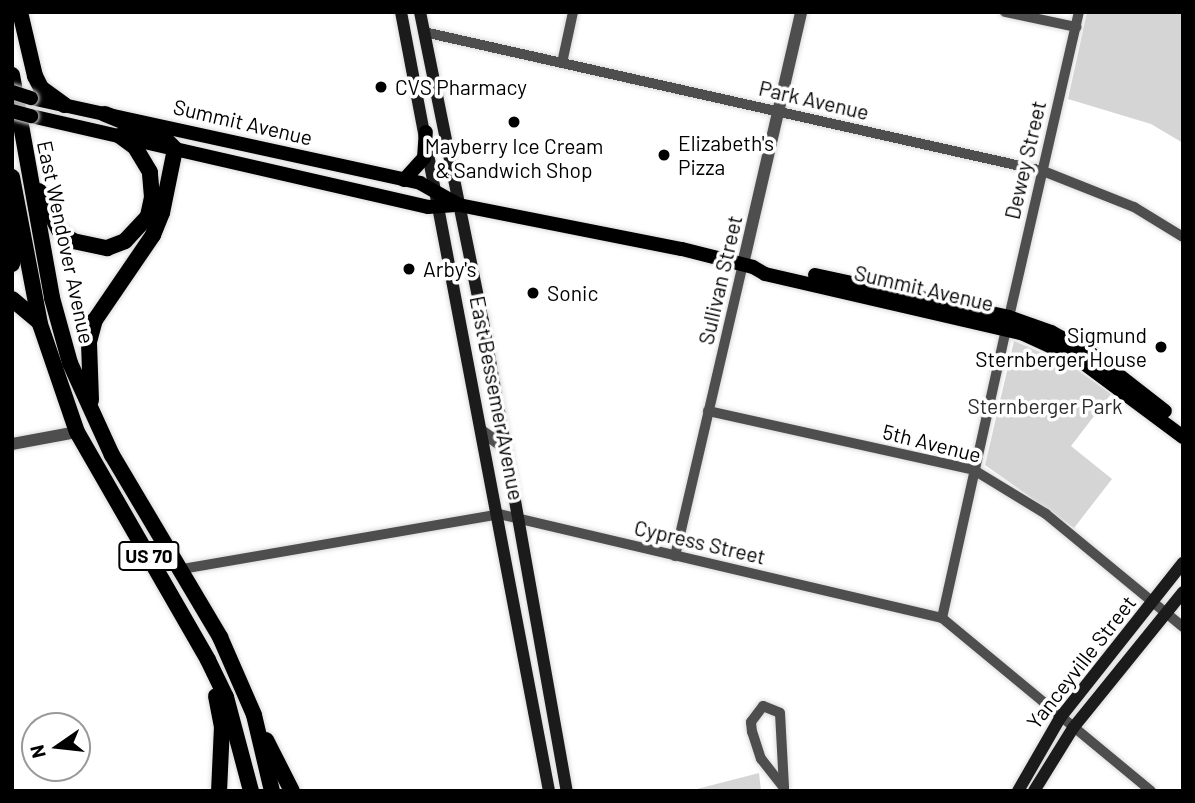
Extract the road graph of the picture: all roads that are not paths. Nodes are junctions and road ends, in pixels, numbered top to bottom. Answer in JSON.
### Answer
{"nodes":[{"id":1,"x":20,"y":12,"type":"edge"},
{"id":2,"x":401,"y":12,"type":"edge"},
{"id":3,"x":407,"y":12,"type":"edge"},
{"id":4,"x":420,"y":12,"type":"edge"},
{"id":5,"x":573,"y":12,"type":"edge"},
{"id":6,"x":801,"y":12,"type":"edge"},
{"id":7,"x":1005,"y":12,"type":"edge"},
{"id":8,"x":1079,"y":12,"type":"edge"},
{"id":9,"x":1076,"y":27,"type":"junction"},
{"id":10,"x":424,"y":32,"type":"junction"},
{"id":11,"x":562,"y":63,"type":"junction"},
{"id":12,"x":12,"y":75,"type":"edge"},
{"id":13,"x":12,"y":92,"type":"edge"},
{"id":14,"x":64,"y":105,"type":"junction"},
{"id":15,"x":12,"y":111,"type":"edge"},
{"id":16,"x":778,"y":112,"type":"junction"},
{"id":17,"x":105,"y":114,"type":"junction"},
{"id":18,"x":426,"y":132,"type":"junction"},
{"id":19,"x":120,"y":136,"type":"junction"},
{"id":20,"x":175,"y":149,"type":"junction"},
{"id":21,"x":28,"y":164,"type":"junction"},
{"id":22,"x":1042,"y":171,"type":"junction"},
{"id":23,"x":12,"y":177,"type":"edge"},
{"id":24,"x":404,"y":180,"type":"junction"},
{"id":25,"x":439,"y":191,"type":"junction"},
{"id":26,"x":459,"y":205,"type":"junction"},
{"id":27,"x":442,"y":206,"type":"junction"},
{"id":28,"x":20,"y":218,"type":"junction"},
{"id":29,"x":1183,"y":237,"type":"edge"},
{"id":30,"x":12,"y":264,"type":"edge"},
{"id":31,"x":748,"y":265,"type":"junction"},
{"id":32,"x":12,"y":299,"type":"edge"},
{"id":33,"x":1007,"y":323,"type":"junction"},
{"id":34,"x":40,"y":324,"type":"junction"},
{"id":35,"x":708,"y":411,"type":"junction"},
{"id":36,"x":93,"y":419,"type":"junction"},
{"id":37,"x":1183,"y":425,"type":"edge"},
{"id":38,"x":77,"y":432,"type":"junction"},
{"id":39,"x":483,"y":432,"type":"junction"},
{"id":40,"x":1183,"y":437,"type":"edge"},
{"id":41,"x":12,"y":444,"type":"edge"},
{"id":42,"x":506,"y":449,"type":"junction"},
{"id":43,"x":112,"y":455,"type":"junction"},
{"id":44,"x":974,"y":470,"type":"junction"},
{"id":45,"x":499,"y":514,"type":"junction"},
{"id":46,"x":519,"y":520,"type":"junction"},
{"id":47,"x":675,"y":556,"type":"junction"},
{"id":48,"x":1183,"y":563,"type":"edge"},
{"id":49,"x":182,"y":569,"type":"junction"},
{"id":50,"x":1183,"y":592,"type":"edge"},
{"id":51,"x":1152,"y":603,"type":"junction"},
{"id":52,"x":1166,"y":614,"type":"junction"},
{"id":53,"x":942,"y":618,"type":"junction"},
{"id":54,"x":1183,"y":627,"type":"edge"},
{"id":55,"x":208,"y":660,"type":"junction"},
{"id":56,"x":254,"y":715,"type":"junction"},
{"id":57,"x":1060,"y":718,"type":"junction"},
{"id":58,"x":1073,"y":728,"type":"junction"},
{"id":59,"x":785,"y":789,"type":"edge"},
{"id":60,"x":219,"y":791,"type":"edge"},
{"id":61,"x":251,"y":791,"type":"edge"},
{"id":62,"x":272,"y":791,"type":"edge"},
{"id":63,"x":292,"y":791,"type":"edge"},
{"id":64,"x":550,"y":791,"type":"edge"},
{"id":65,"x":567,"y":791,"type":"edge"},
{"id":66,"x":1018,"y":791,"type":"edge"},
{"id":67,"x":1034,"y":791,"type":"edge"},
{"id":68,"x":1152,"y":791,"type":"edge"}],
"edges":[{"from":1,"to":14,"type":"highway"},
{"from":2,"to":18,"type":"main road","name":"East Bessemer Avenue"},
{"from":3,"to":10,"type":"main road"},
{"from":4,"to":10,"type":"main road","name":"East Bessemer Avenue"},
{"from":5,"to":11,"type":"street"},
{"from":6,"to":16,"type":"street","name":"Sullivan Street"},
{"from":7,"to":9,"type":"street"},
{"from":8,"to":9,"type":"street","name":"Dewey Street"},
{"from":9,"to":22,"type":"street","name":"Dewey Street"},
{"from":10,"to":11,"type":"street","name":"Park Avenue"},
{"from":10,"to":26,"type":"main road","name":"East Bessemer Avenue"},
{"from":11,"to":16,"type":"street","name":"Park Avenue"},
{"from":12,"to":21,"type":"highway","name":"East Wendover Avenue","number":"US 70"},
{"from":13,"to":14,"type":"main road","name":"Summit Avenue","bridge":true},
{"from":14,"to":17,"type":"main road","name":"Summit Avenue"},
{"from":15,"to":19,"type":"main road","name":"Summit Avenue","bridge":true},
{"from":16,"to":22,"type":"street","name":"Park Avenue"},
{"from":16,"to":31,"type":"street","name":"Sullivan Street"},
{"from":17,"to":20,"type":"highway"},
{"from":17,"to":24,"type":"main road","name":"Summit Avenue"},
{"from":18,"to":24,"type":"main road"},
{"from":18,"to":25,"type":"main road","name":"East Bessemer Avenue"},
{"from":19,"to":20,"type":"main road","name":"Summit Avenue"},
{"from":19,"to":21,"type":"highway"},
{"from":20,"to":27,"type":"main road","name":"Summit Avenue"},
{"from":20,"to":36,"type":"highway"},
{"from":21,"to":36,"type":"highway","name":"East Wendover Avenue","number":"US 70"},
{"from":22,"to":29,"type":"street","name":"Park Avenue"},
{"from":22,"to":33,"type":"street","name":"Dewey Street"},
{"from":23,"to":28,"type":"highway","name":"East Wendover Avenue","number":"US 70"},
{"from":24,"to":25,"type":"main road","name":"Summit Avenue"},
{"from":25,"to":26,"type":"main road","name":"Summit Avenue"},
{"from":25,"to":27,"type":"main road","name":"East Bessemer Avenue"},
{"from":26,"to":27,"type":"main road","name":"Summit Avenue"},
{"from":26,"to":31,"type":"main road","name":"Summit Avenue"},
{"from":26,"to":42,"type":"main road","name":"East Bessemer Avenue"},
{"from":27,"to":39,"type":"main road","name":"East Bessemer Avenue"},
{"from":28,"to":30,"type":"highway"},
{"from":28,"to":34,"type":"highway","name":"East Wendover Avenue","number":"US 70"},
{"from":31,"to":33,"type":"main road","name":"Summit Avenue"},
{"from":31,"to":35,"type":"street","name":"Sullivan Street"},
{"from":32,"to":34,"type":"highway"},
{"from":33,"to":37,"type":"main road","name":"Summit Avenue"},
{"from":33,"to":40,"type":"main road","name":"Summit Avenue"},
{"from":33,"to":44,"type":"street","name":"Dewey Street"},
{"from":34,"to":38,"type":"highway","name":"East Wendover Avenue","number":"US 70"},
{"from":35,"to":44,"type":"street","name":"5th Avenue"},
{"from":35,"to":47,"type":"street","name":"Sullivan Street"},
{"from":36,"to":43,"type":"highway","name":"East Wendover Avenue","number":"US 70"},
{"from":38,"to":41,"type":"street"},
{"from":38,"to":43,"type":"highway"},
{"from":38,"to":55,"type":"highway","name":"East Wendover Avenue","number":"US 70"},
{"from":39,"to":42,"type":"street"},
{"from":39,"to":45,"type":"main road","name":"East Bessemer Avenue"},
{"from":42,"to":46,"type":"main road","name":"East Bessemer Avenue"},
{"from":43,"to":49,"type":"highway","name":"East Wendover Avenue","number":"US 70"},
{"from":44,"to":51,"type":"street","name":"5th Avenue"},
{"from":44,"to":53,"type":"street","name":"Dewey Street"},
{"from":45,"to":46,"type":"street","name":"Cypress Street"},
{"from":45,"to":49,"type":"street","name":"Cypress Street"},
{"from":45,"to":64,"type":"main road","name":"East Bessemer Avenue"},
{"from":46,"to":47,"type":"street","name":"Cypress Street"},
{"from":46,"to":65,"type":"main road","name":"East Bessemer Avenue"},
{"from":47,"to":53,"type":"street","name":"Cypress Street"},
{"from":48,"to":51,"type":"main road","name":"Yanceyville Street"},
{"from":49,"to":56,"type":"highway","name":"East Wendover Avenue","number":"US 70"},
{"from":50,"to":52,"type":"main road","name":"Yanceyville Street"},
{"from":51,"to":52,"type":"street","name":"5th Avenue"},
{"from":51,"to":57,"type":"main road","name":"Yanceyville Street"},
{"from":52,"to":54,"type":"street","name":"5th Avenue"},
{"from":52,"to":58,"type":"main road","name":"Yanceyville Street"},
{"from":53,"to":57,"type":"street","name":"Cypress Street"},
{"from":55,"to":60,"type":"highway"},
{"from":55,"to":61,"type":"highway","name":"East Wendover Avenue","number":"US 70"},
{"from":56,"to":62,"type":"highway","name":"East Wendover Avenue","number":"US 70"},
{"from":56,"to":63,"type":"highway"},
{"from":57,"to":58,"type":"street","name":"Cypress Street"},
{"from":57,"to":66,"type":"main road","name":"Yanceyville Street"},
{"from":58,"to":67,"type":"main road","name":"Yanceyville Street"},
{"from":58,"to":68,"type":"street","name":"Cypress Street"},
{"from":59,"to":59,"type":"street"}]}
